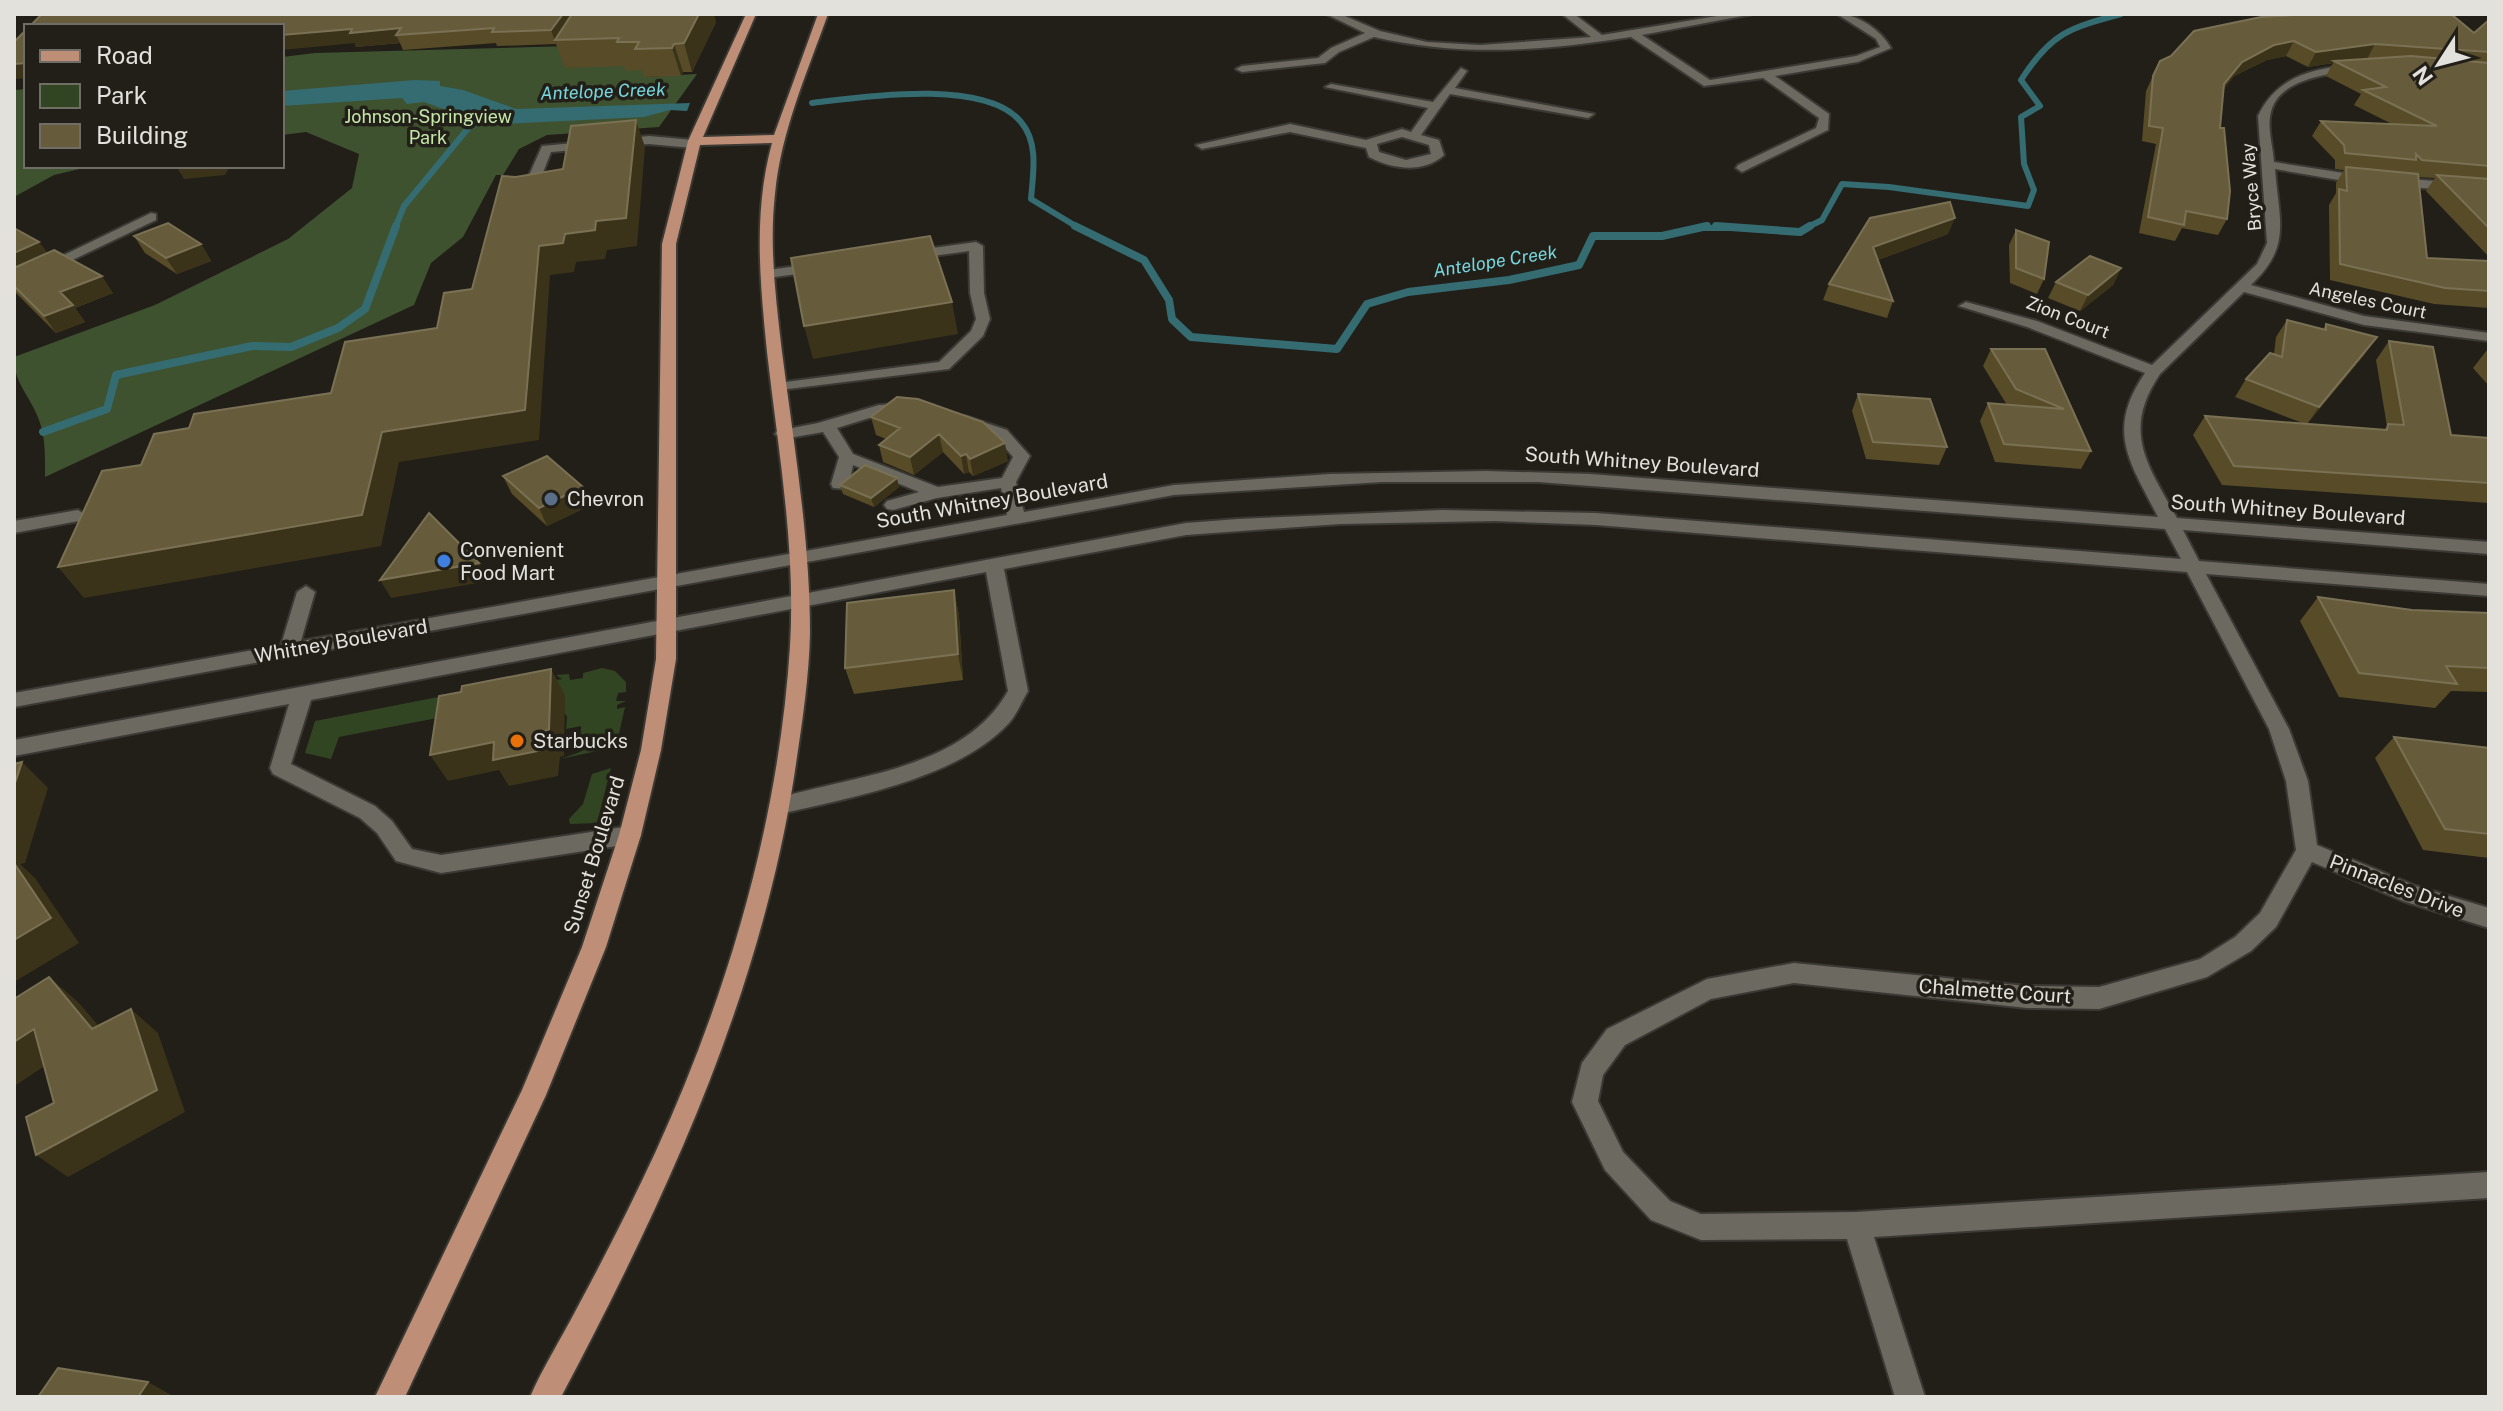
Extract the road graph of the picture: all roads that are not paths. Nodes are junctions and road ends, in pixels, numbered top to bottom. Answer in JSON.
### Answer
{"nodes":[{"id":1,"x":751,"y":14,"type":"edge"},
{"id":2,"x":823,"y":14,"type":"edge"},
{"id":3,"x":1331,"y":14,"type":"edge"},
{"id":4,"x":1567,"y":14,"type":"edge"},
{"id":5,"x":1748,"y":14,"type":"edge"},
{"id":6,"x":1842,"y":14,"type":"edge"},
{"id":7,"x":1630,"y":32,"type":"junction"},
{"id":8,"x":1373,"y":33,"type":"junction"},
{"id":9,"x":1598,"y":37,"type":"junction"},
{"id":10,"x":1451,"y":47,"type":"junction"},
{"id":11,"x":1474,"y":48,"type":"junction"},
{"id":12,"x":2365,"y":66,"type":"edge"},
{"id":13,"x":1242,"y":69,"type":"dead end"},
{"id":14,"x":1461,"y":71,"type":"junction"},
{"id":15,"x":1765,"y":74,"type":"junction"},
{"id":16,"x":1331,"y":87,"type":"dead end"},
{"id":17,"x":1449,"y":90,"type":"junction"},
{"id":18,"x":1437,"y":106,"type":"junction"},
{"id":19,"x":1588,"y":114,"type":"dead end"},
{"id":20,"x":1415,"y":134,"type":"junction"},
{"id":21,"x":779,"y":139,"type":"junction"},
{"id":22,"x":694,"y":142,"type":"junction"},
{"id":23,"x":1202,"y":145,"type":"dead end"},
{"id":24,"x":1370,"y":145,"type":"junction"},
{"id":25,"x":2266,"y":164,"type":"junction"},
{"id":26,"x":1742,"y":168,"type":"dead end"},
{"id":27,"x":2489,"y":189,"type":"edge"},
{"id":28,"x":526,"y":198,"type":"edge"},
{"id":29,"x":151,"y":217,"type":"dead end"},
{"id":30,"x":901,"y":256,"type":"edge"},
{"id":31,"x":842,"y":264,"type":"edge"},
{"id":32,"x":768,"y":274,"type":"junction"},
{"id":33,"x":14,"y":284,"type":"edge"},
{"id":34,"x":2242,"y":287,"type":"junction"},
{"id":35,"x":1966,"y":306,"type":"dead end"},
{"id":36,"x":2489,"y":337,"type":"edge"},
{"id":37,"x":2154,"y":371,"type":"junction"},
{"id":38,"x":778,"y":388,"type":"junction"},
{"id":39,"x":924,"y":408,"type":"edge"},
{"id":40,"x":949,"y":417,"type":"edge"},
{"id":41,"x":828,"y":426,"type":"junction"},
{"id":42,"x":783,"y":434,"type":"junction"},
{"id":43,"x":847,"y":457,"type":"junction"},
{"id":44,"x":1008,"y":482,"type":"junction"},
{"id":45,"x":849,"y":488,"type":"edge"},
{"id":46,"x":936,"y":493,"type":"junction"},
{"id":47,"x":78,"y":516,"type":"edge"},
{"id":48,"x":1017,"y":519,"type":"junction"},
{"id":49,"x":2168,"y":523,"type":"junction"},
{"id":50,"x":14,"y":527,"type":"edge"},
{"id":51,"x":900,"y":539,"type":"junction"},
{"id":52,"x":2489,"y":548,"type":"edge"},
{"id":53,"x":796,"y":558,"type":"junction"},
{"id":54,"x":994,"y":566,"type":"junction"},
{"id":55,"x":2193,"y":566,"type":"junction"},
{"id":56,"x":669,"y":581,"type":"junction"},
{"id":57,"x":2489,"y":590,"type":"edge"},
{"id":58,"x":306,"y":592,"type":"dead end"},
{"id":59,"x":799,"y":602,"type":"junction"},
{"id":60,"x":668,"y":627,"type":"junction"},
{"id":61,"x":289,"y":650,"type":"junction"},
{"id":62,"x":302,"y":695,"type":"junction"},
{"id":63,"x":14,"y":700,"type":"edge"},
{"id":64,"x":14,"y":748,"type":"edge"},
{"id":65,"x":780,"y":806,"type":"junction"},
{"id":66,"x":630,"y":835,"type":"junction"},
{"id":67,"x":2307,"y":850,"type":"junction"},
{"id":68,"x":2489,"y":918,"type":"edge"},
{"id":69,"x":2489,"y":1185,"type":"edge"},
{"id":70,"x":1856,"y":1225,"type":"junction"},
{"id":71,"x":390,"y":1397,"type":"edge"},
{"id":72,"x":545,"y":1397,"type":"edge"},
{"id":73,"x":1910,"y":1397,"type":"edge"}],
"edges":[{"from":1,"to":22,"type":"main road","name":"Sunset Boulevard"},
{"from":2,"to":21,"type":"main road"},
{"from":3,"to":8,"type":"street"},
{"from":4,"to":9,"type":"street"},
{"from":5,"to":7,"type":"street"},
{"from":6,"to":15,"type":"street"},
{"from":7,"to":9,"type":"street"},
{"from":7,"to":15,"type":"street"},
{"from":8,"to":10,"type":"street"},
{"from":8,"to":13,"type":"street"},
{"from":9,"to":11,"type":"street"},
{"from":10,"to":11,"type":"street"},
{"from":10,"to":14,"type":"street"},
{"from":11,"to":14,"type":"street"},
{"from":12,"to":25,"type":"street","name":"Bryce Way"},
{"from":14,"to":17,"type":"street"},
{"from":15,"to":26,"type":"street"},
{"from":16,"to":18,"type":"street"},
{"from":17,"to":18,"type":"street"},
{"from":17,"to":19,"type":"street"},
{"from":18,"to":20,"type":"street"},
{"from":20,"to":24,"type":"street"},
{"from":20,"to":24,"type":"street"},
{"from":21,"to":22,"type":"main road"},
{"from":21,"to":32,"type":"main road"},
{"from":22,"to":28,"type":"street"},
{"from":22,"to":56,"type":"main road","name":"Sunset Boulevard"},
{"from":23,"to":24,"type":"street"},
{"from":25,"to":27,"type":"street"},
{"from":25,"to":34,"type":"street","name":"Bryce Way"},
{"from":29,"to":33,"type":"street"},
{"from":30,"to":38,"type":"street"},
{"from":31,"to":32,"type":"street"},
{"from":32,"to":38,"type":"main road"},
{"from":34,"to":36,"type":"street","name":"Angeles Court"},
{"from":34,"to":37,"type":"street","name":"Bryce Way"},
{"from":35,"to":37,"type":"street","name":"Zion Court"},
{"from":37,"to":49,"type":"street","name":"Bryce Way"},
{"from":38,"to":42,"type":"main road"},
{"from":39,"to":41,"type":"street"},
{"from":40,"to":44,"type":"street"},
{"from":41,"to":42,"type":"street"},
{"from":41,"to":43,"type":"street"},
{"from":42,"to":53,"type":"main road"},
{"from":43,"to":45,"type":"street"},
{"from":43,"to":46,"type":"street"},
{"from":44,"to":46,"type":"street"},
{"from":44,"to":48,"type":"street"},
{"from":46,"to":51,"type":"street"},
{"from":47,"to":50,"type":"street"},
{"from":48,"to":49,"type":"street","name":"South Whitney Boulevard"},
{"from":48,"to":51,"type":"street","name":"South Whitney Boulevard"},
{"from":49,"to":52,"type":"street","name":"South Whitney Boulevard"},
{"from":49,"to":55,"type":"street","name":"Bryce Way"},
{"from":51,"to":53,"type":"street","name":"South Whitney Boulevard"},
{"from":53,"to":56,"type":"street","name":"South Whitney Boulevard"},
{"from":53,"to":59,"type":"main road"},
{"from":54,"to":55,"type":"street"},
{"from":54,"to":59,"type":"street"},
{"from":54,"to":65,"type":"street"},
{"from":55,"to":57,"type":"street"},
{"from":55,"to":67,"type":"street"},
{"from":56,"to":60,"type":"main road","name":"Sunset Boulevard"},
{"from":56,"to":61,"type":"street","name":"Whitney Boulevard"},
{"from":58,"to":61,"type":"street"},
{"from":59,"to":60,"type":"street"},
{"from":59,"to":65,"type":"main road"},
{"from":60,"to":62,"type":"street"},
{"from":60,"to":66,"type":"main road","name":"Sunset Boulevard"},
{"from":61,"to":63,"type":"street","name":"Whitney Boulevard"},
{"from":62,"to":64,"type":"street"},
{"from":62,"to":66,"type":"street"},
{"from":65,"to":72,"type":"main road"},
{"from":66,"to":71,"type":"main road","name":"Sunset Boulevard"},
{"from":67,"to":68,"type":"street","name":"Pinnacles Drive"},
{"from":67,"to":70,"type":"street","name":"Chalmette Court"},
{"from":69,"to":70,"type":"street","name":"Chalmette Court"},
{"from":70,"to":73,"type":"street"}]}
